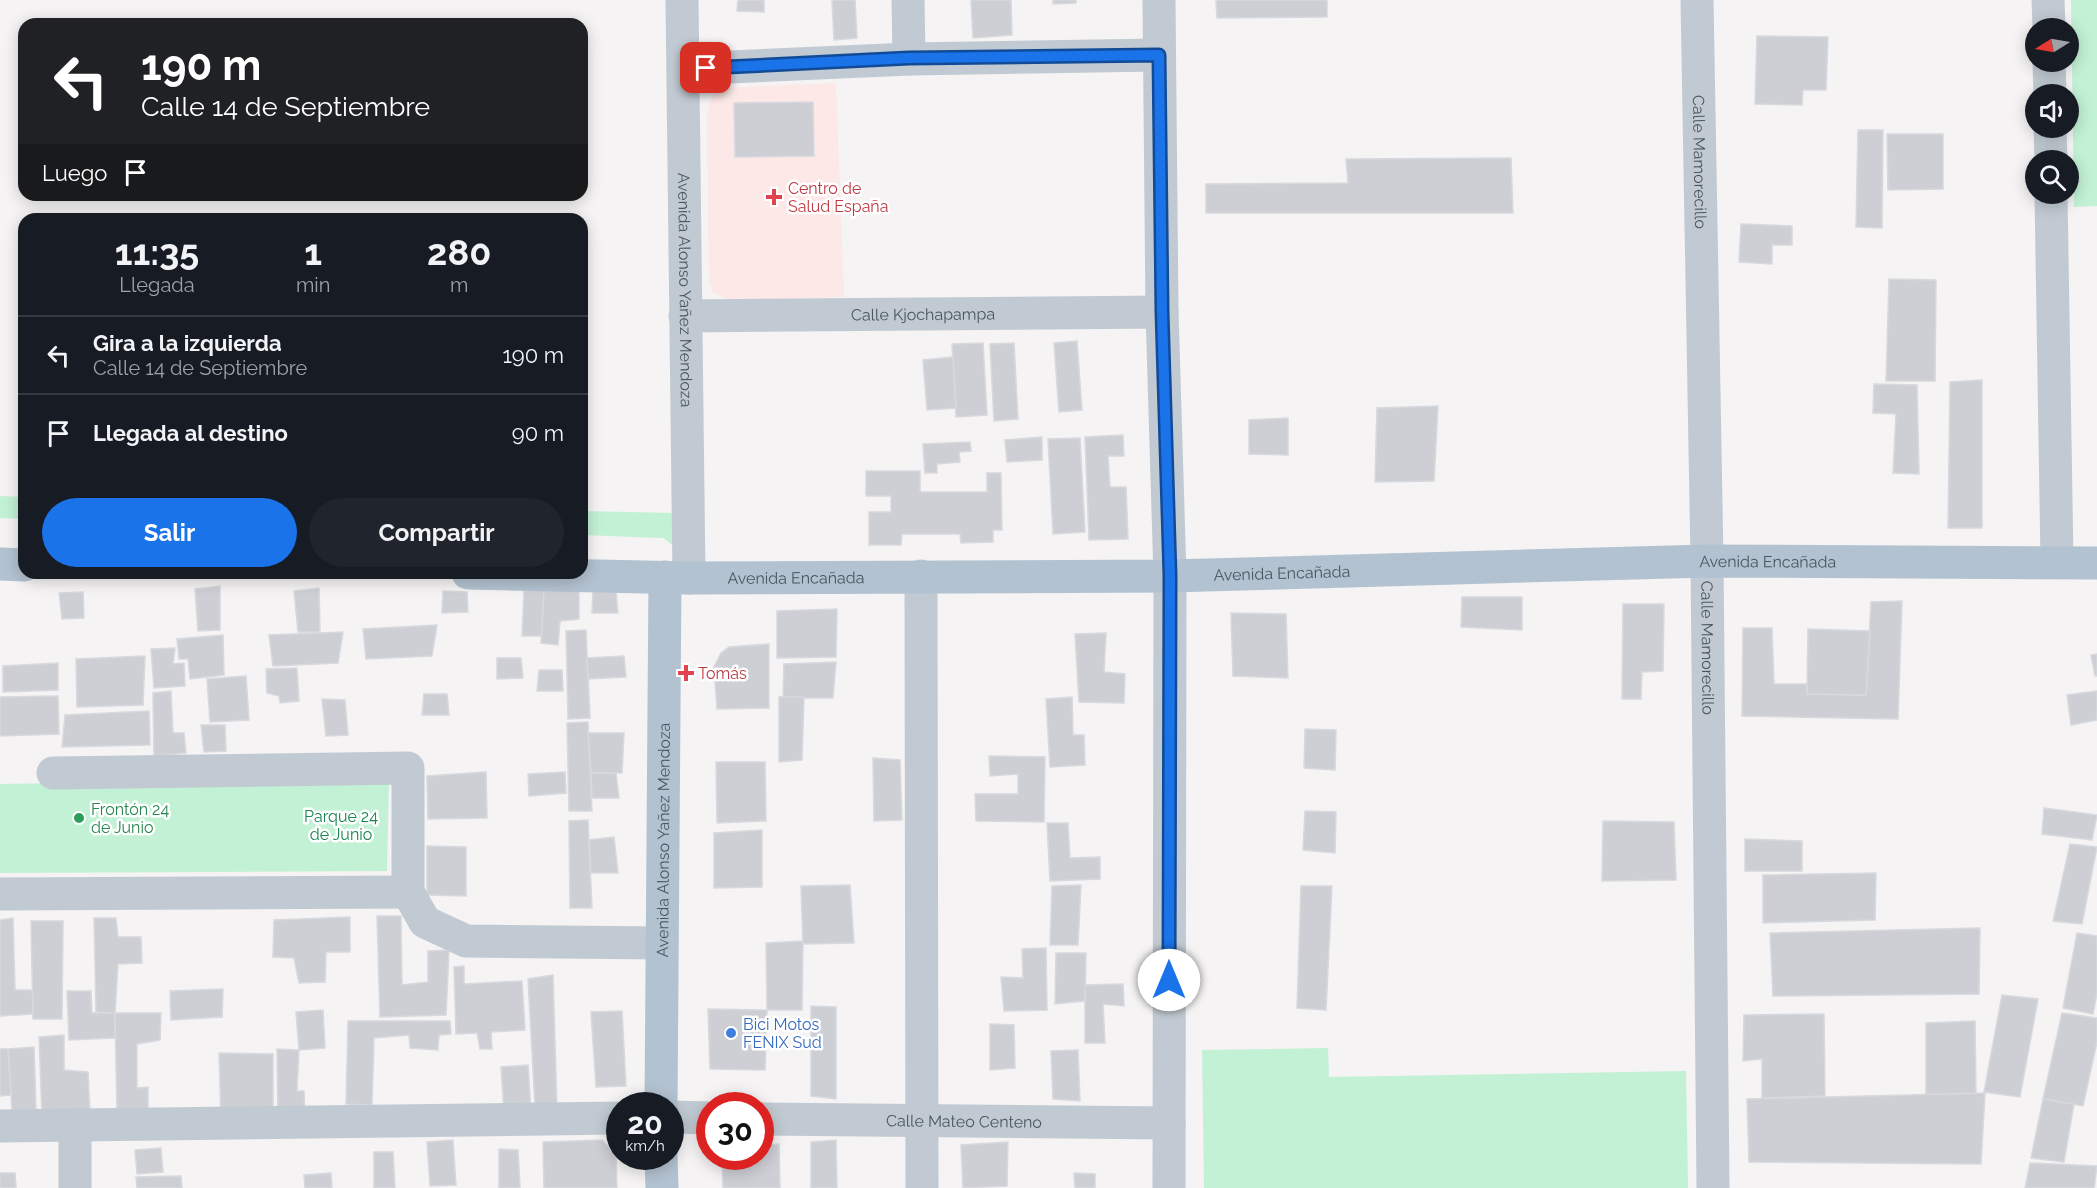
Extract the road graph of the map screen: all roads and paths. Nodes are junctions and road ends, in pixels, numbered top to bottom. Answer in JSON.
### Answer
{"nodes":[{"id":1,"x":682,"y":0,"type":"edge"},
{"id":2,"x":908,"y":0,"type":"edge"},
{"id":3,"x":1158,"y":0,"type":"edge"},
{"id":4,"x":1697,"y":0,"type":"edge"},
{"id":5,"x":2048,"y":0,"type":"edge"},
{"id":6,"x":2049,"y":18,"type":"edge"},
{"id":7,"x":1159,"y":55,"type":"junction"},
{"id":8,"x":909,"y":58,"type":"junction"},
{"id":9,"x":683,"y":69,"type":"junction"},
{"id":10,"x":2051,"y":204,"type":"edge"},
{"id":11,"x":1162,"y":312,"type":"junction"},
{"id":12,"x":685,"y":316,"type":"junction"},
{"id":13,"x":1707,"y":561,"type":"junction"},
{"id":14,"x":2057,"y":562,"type":"junction"},
{"id":15,"x":2097,"y":563,"type":"edge"},
{"id":16,"x":0,"y":564,"type":"edge"},
{"id":17,"x":18,"y":565,"type":"edge"},
{"id":18,"x":588,"y":575,"type":"edge"},
{"id":19,"x":921,"y":576,"type":"junction"},
{"id":20,"x":1170,"y":576,"type":"junction"},
{"id":21,"x":677,"y":577,"type":"junction"},
{"id":22,"x":53,"y":773,"type":"dead end"},
{"id":23,"x":408,"y":891,"type":"junction"},
{"id":24,"x":0,"y":894,"type":"edge"},
{"id":25,"x":662,"y":943,"type":"junction"},
{"id":26,"x":661,"y":1092,"type":"edge"},
{"id":27,"x":606,"y":1118,"type":"edge"},
{"id":28,"x":774,"y":1119,"type":"edge"},
{"id":29,"x":922,"y":1120,"type":"junction"},
{"id":30,"x":1169,"y":1123,"type":"junction"},
{"id":31,"x":75,"y":1125,"type":"junction"},
{"id":32,"x":0,"y":1126,"type":"edge"},
{"id":33,"x":661,"y":1170,"type":"edge"},
{"id":34,"x":75,"y":1188,"type":"edge"},
{"id":35,"x":662,"y":1188,"type":"edge"},
{"id":36,"x":922,"y":1188,"type":"edge"},
{"id":37,"x":1169,"y":1188,"type":"edge"},
{"id":38,"x":1713,"y":1188,"type":"edge"}],
"edges":[{"from":1,"to":9,"type":"street","name":"Avenida Alonso Yañez Mendoza"},
{"from":2,"to":8,"type":"street"},
{"from":3,"to":7,"type":"street"},
{"from":4,"to":13,"type":"street","name":"Calle Mamorecillo"},
{"from":5,"to":6,"type":"street"},
{"from":7,"to":8,"type":"street"},
{"from":7,"to":11,"type":"street"},
{"from":8,"to":9,"type":"street"},
{"from":9,"to":12,"type":"street","name":"Avenida Alonso Yañez Mendoza"},
{"from":10,"to":14,"type":"street"},
{"from":11,"to":12,"type":"street","name":"Calle Kjochapampa"},
{"from":11,"to":20,"type":"street"},
{"from":12,"to":21,"type":"street","name":"Avenida Alonso Yañez Mendoza"},
{"from":13,"to":14,"type":"main road","name":"Avenida Encañada"},
{"from":13,"to":20,"type":"main road","name":"Avenida Encañada"},
{"from":13,"to":38,"type":"street","name":"Calle Mamorecillo"},
{"from":14,"to":15,"type":"main road","name":"Avenida Encañada"},
{"from":16,"to":17,"type":"main road"},
{"from":18,"to":21,"type":"main road","name":"Avenida Encañada"},
{"from":19,"to":20,"type":"main road","name":"Avenida Encañada"},
{"from":19,"to":21,"type":"main road","name":"Avenida Encañada"},
{"from":19,"to":29,"type":"street"},
{"from":20,"to":30,"type":"street"},
{"from":21,"to":25,"type":"main road","name":"Avenida Alonso Yañez Mendoza"},
{"from":22,"to":23,"type":"street"},
{"from":23,"to":24,"type":"street"},
{"from":23,"to":25,"type":"street"},
{"from":25,"to":26,"type":"main road","name":"Avenida Alonso Yañez Mendoza"},
{"from":27,"to":31,"type":"street"},
{"from":28,"to":29,"type":"street","name":"Calle Mateo Centeno"},
{"from":29,"to":30,"type":"street","name":"Calle Mateo Centeno"},
{"from":29,"to":36,"type":"street"},
{"from":30,"to":37,"type":"street"},
{"from":31,"to":32,"type":"street"},
{"from":31,"to":34,"type":"street"},
{"from":33,"to":35,"type":"main road"}]}
